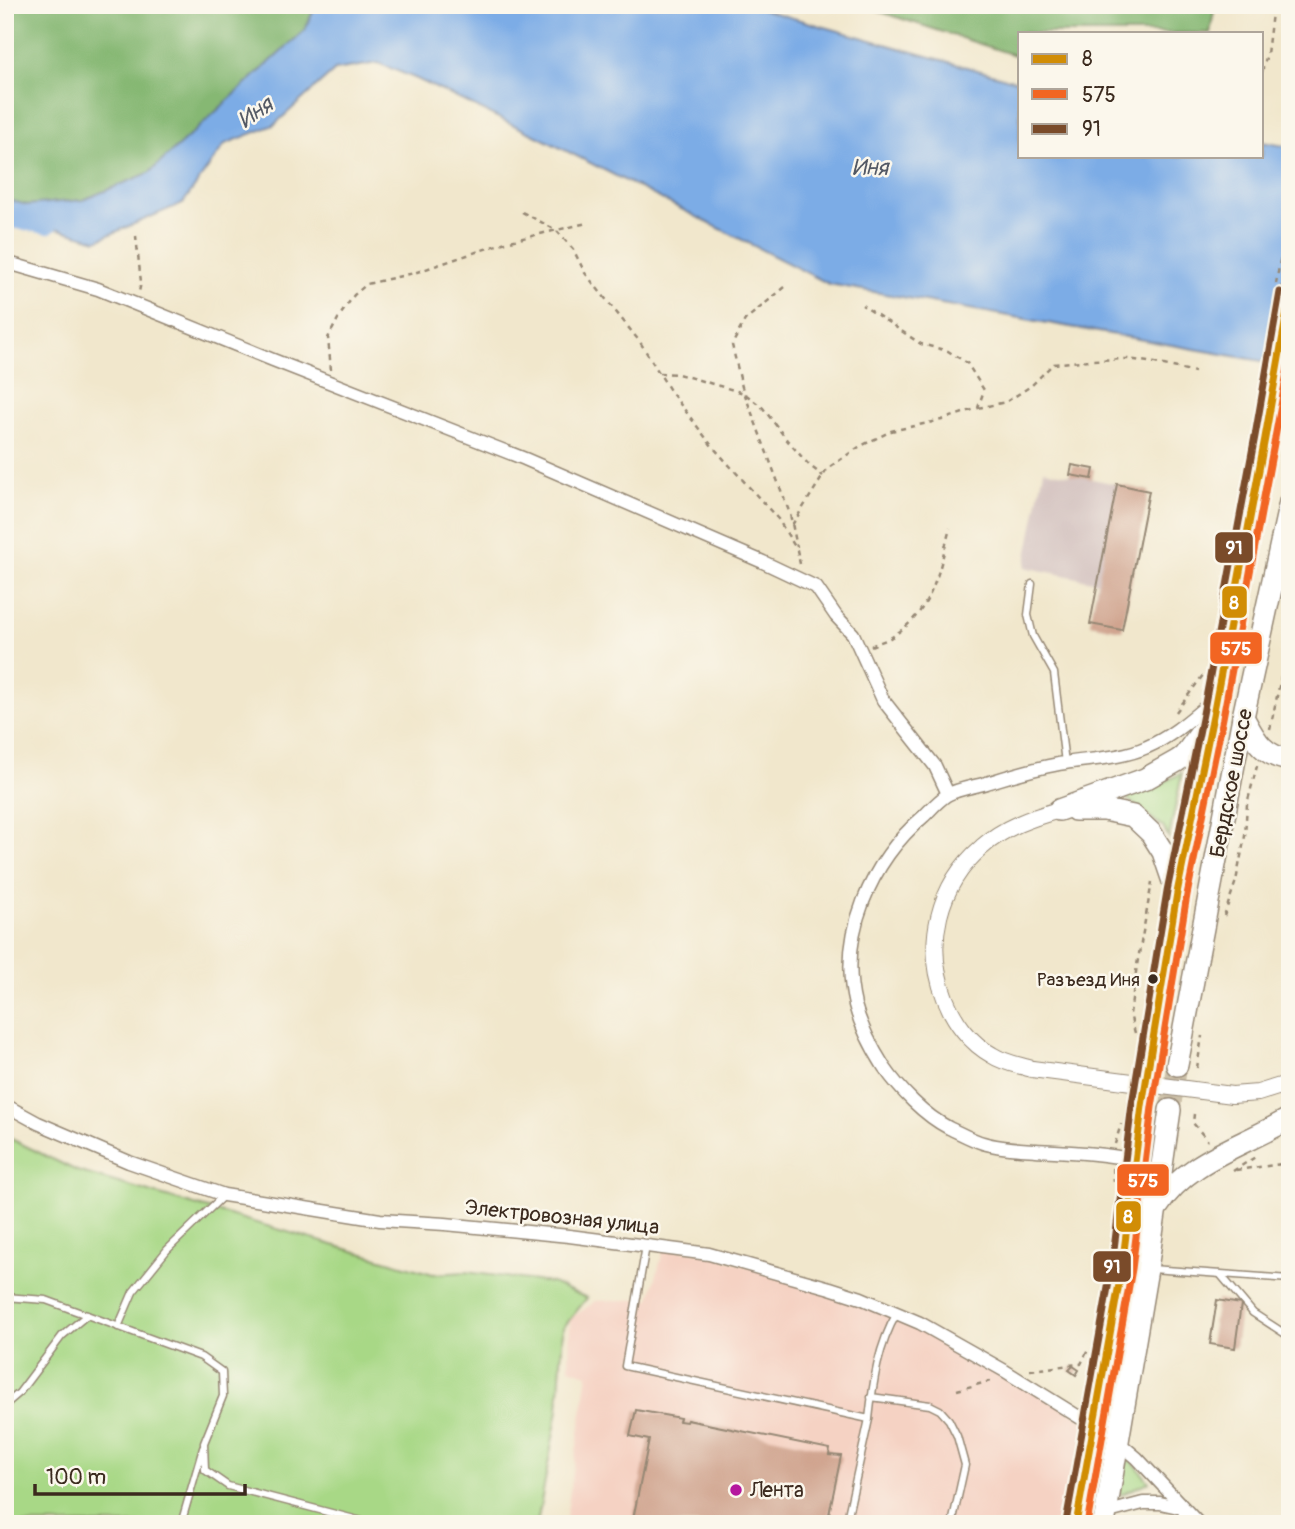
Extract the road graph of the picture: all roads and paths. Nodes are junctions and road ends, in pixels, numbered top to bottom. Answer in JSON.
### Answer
{"nodes":[{"id":1,"x":1273,"y":5,"type":"edge"},
{"id":2,"x":1264,"y":65,"type":"edge"},
{"id":3,"x":522,"y":212,"type":"dead end"},
{"id":4,"x":587,"y":223,"type":"dead end"},
{"id":5,"x":556,"y":230,"type":"junction"},
{"id":6,"x":136,"y":236,"type":"dead end"},
{"id":7,"x":5,"y":262,"type":"edge"},
{"id":8,"x":785,"y":287,"type":"dead end"},
{"id":9,"x":1290,"y":294,"type":"edge"},
{"id":10,"x":136,"y":305,"type":"junction"},
{"id":11,"x":862,"y":306,"type":"dead end"},
{"id":12,"x":1195,"y":372,"type":"dead end"},
{"id":13,"x":659,"y":373,"type":"junction"},
{"id":14,"x":332,"y":383,"type":"junction"},
{"id":15,"x":744,"y":393,"type":"junction"},
{"id":16,"x":978,"y":408,"type":"junction"},
{"id":17,"x":822,"y":476,"type":"junction"},
{"id":18,"x":1290,"y":502,"type":"edge"},
{"id":19,"x":792,"y":525,"type":"junction"},
{"id":20,"x":950,"y":528,"type":"dead end"},
{"id":21,"x":797,"y":550,"type":"junction"},
{"id":22,"x":802,"y":579,"type":"junction"},
{"id":23,"x":1032,"y":584,"type":"dead end"},
{"id":24,"x":1290,"y":635,"type":"edge"},
{"id":25,"x":861,"y":650,"type":"junction"},
{"id":26,"x":1214,"y":707,"type":"junction"},
{"id":27,"x":1243,"y":717,"type":"junction"},
{"id":28,"x":1270,"y":729,"type":"dead end"},
{"id":29,"x":1290,"y":760,"type":"edge"},
{"id":30,"x":1065,"y":763,"type":"junction"},
{"id":31,"x":1257,"y":765,"type":"dead end"},
{"id":32,"x":948,"y":794,"type":"junction"},
{"id":33,"x":1059,"y":810,"type":"junction"},
{"id":34,"x":1152,"y":882,"type":"dead end"},
{"id":35,"x":1177,"y":893,"type":"junction"},
{"id":36,"x":1223,"y":919,"type":"dead end"},
{"id":37,"x":1202,"y":1037,"type":"dead end"},
{"id":38,"x":1137,"y":1042,"type":"dead end"},
{"id":39,"x":1149,"y":1061,"type":"tunnel mouth"},
{"id":40,"x":1187,"y":1066,"type":"joint"},
{"id":41,"x":1290,"y":1083,"type":"edge"},
{"id":42,"x":5,"y":1105,"type":"edge"},
{"id":43,"x":1142,"y":1106,"type":"tunnel mouth"},
{"id":44,"x":1170,"y":1110,"type":"tunnel mouth"},
{"id":45,"x":1194,"y":1114,"type":"dead end"},
{"id":46,"x":1123,"y":1116,"type":"dead end"},
{"id":47,"x":1290,"y":1118,"type":"edge"},
{"id":48,"x":1209,"y":1142,"type":"dead end"},
{"id":49,"x":1112,"y":1155,"type":"junction"},
{"id":50,"x":1135,"y":1160,"type":"junction"},
{"id":51,"x":1290,"y":1163,"type":"edge"},
{"id":52,"x":1233,"y":1171,"type":"dead end"},
{"id":53,"x":1114,"y":1190,"type":"dead end"},
{"id":54,"x":224,"y":1195,"type":"junction"},
{"id":55,"x":1157,"y":1208,"type":"junction"},
{"id":56,"x":646,"y":1246,"type":"junction"},
{"id":57,"x":1122,"y":1267,"type":"junction"},
{"id":58,"x":1147,"y":1269,"type":"junction"},
{"id":59,"x":1220,"y":1274,"type":"junction"},
{"id":60,"x":1290,"y":1279,"type":"edge"},
{"id":61,"x":5,"y":1297,"type":"edge"},
{"id":62,"x":897,"y":1313,"type":"junction"},
{"id":63,"x":87,"y":1315,"type":"junction"},
{"id":64,"x":118,"y":1326,"type":"junction"},
{"id":65,"x":1290,"y":1337,"type":"edge"},
{"id":66,"x":1091,"y":1344,"type":"dead end"},
{"id":67,"x":1006,"y":1371,"type":"junction"},
{"id":68,"x":1025,"y":1371,"type":"dead end"},
{"id":69,"x":957,"y":1390,"type":"dead end"},
{"id":70,"x":871,"y":1397,"type":"junction"},
{"id":71,"x":5,"y":1405,"type":"edge"},
{"id":72,"x":869,"y":1419,"type":"junction"},
{"id":73,"x":1095,"y":1427,"type":"junction"},
{"id":74,"x":1117,"y":1441,"type":"junction"},
{"id":75,"x":204,"y":1443,"type":"junction"},
{"id":76,"x":1183,"y":1508,"type":"junction"},
{"id":77,"x":1104,"y":1518,"type":"edge"},
{"id":78,"x":362,"y":1521,"type":"dead end"},
{"id":79,"x":181,"y":1524,"type":"edge"},
{"id":80,"x":846,"y":1524,"type":"edge"},
{"id":81,"x":953,"y":1524,"type":"edge"},
{"id":82,"x":1076,"y":1524,"type":"edge"},
{"id":83,"x":1179,"y":1524,"type":"edge"},
{"id":84,"x":1199,"y":1524,"type":"edge"}],
"edges":[{"from":1,"to":2,"type":"path"},
{"from":3,"to":5,"type":"path"},
{"from":4,"to":5,"type":"path"},
{"from":5,"to":13,"type":"path"},
{"from":5,"to":14,"type":"path"},
{"from":6,"to":10,"type":"path"},
{"from":7,"to":10,"type":"street"},
{"from":8,"to":15,"type":"path"},
{"from":9,"to":26,"type":"highway","name":"Бердское шоссе"},
{"from":10,"to":14,"type":"street"},
{"from":11,"to":16,"type":"path"},
{"from":12,"to":16,"type":"path"},
{"from":13,"to":15,"type":"path"},
{"from":13,"to":21,"type":"path"},
{"from":14,"to":22,"type":"street"},
{"from":15,"to":17,"type":"path"},
{"from":15,"to":19,"type":"path"},
{"from":16,"to":17,"type":"path"},
{"from":17,"to":19,"type":"path"},
{"from":18,"to":27,"type":"highway","name":"Бердское шоссе"},
{"from":19,"to":21,"type":"path"},
{"from":20,"to":25,"type":"path"},
{"from":21,"to":22,"type":"path"},
{"from":22,"to":25,"type":"street"},
{"from":23,"to":30,"type":"lane"},
{"from":24,"to":28,"type":"path"},
{"from":25,"to":32,"type":"street"},
{"from":26,"to":30,"type":"street"},
{"from":26,"to":33,"type":"highway"},
{"from":26,"to":35,"type":"highway","name":"Бердское шоссе"},
{"from":27,"to":29,"type":"highway"},
{"from":27,"to":40,"type":"highway","name":"Бердское шоссе"},
{"from":30,"to":32,"type":"street"},
{"from":31,"to":36,"type":"path"},
{"from":32,"to":49,"type":"street"},
{"from":33,"to":35,"type":"highway"},
{"from":33,"to":41,"type":"main road","bridge":true},
{"from":34,"to":38,"type":"path"},
{"from":35,"to":39,"type":"highway","name":"Бердское шоссе"},
{"from":37,"to":40,"type":"path"},
{"from":42,"to":54,"type":"street","name":"Электровозная улица"},
{"from":43,"to":50,"type":"highway"},
{"from":44,"to":55,"type":"highway"},
{"from":45,"to":48,"type":"path"},
{"from":46,"to":49,"type":"path"},
{"from":47,"to":55,"type":"highway"},
{"from":49,"to":50,"type":"street"},
{"from":49,"to":53,"type":"path"},
{"from":50,"to":57,"type":"highway"},
{"from":51,"to":52,"type":"path"},
{"from":54,"to":56,"type":"street","name":"Электровозная улица"},
{"from":54,"to":64,"type":"lane"},
{"from":55,"to":58,"type":"highway"},
{"from":56,"to":62,"type":"street","name":"Электровозная улица"},
{"from":56,"to":72,"type":"lane"},
{"from":57,"to":58,"type":"lane"},
{"from":57,"to":73,"type":"highway"},
{"from":58,"to":59,"type":"lane"},
{"from":58,"to":74,"type":"highway"},
{"from":59,"to":60,"type":"lane"},
{"from":59,"to":65,"type":"lane"},
{"from":61,"to":63,"type":"lane"},
{"from":62,"to":67,"type":"street","name":"Электровозная улица"},
{"from":62,"to":70,"type":"lane"},
{"from":63,"to":64,"type":"lane"},
{"from":63,"to":71,"type":"lane"},
{"from":64,"to":75,"type":"lane"},
{"from":66,"to":68,"type":"path"},
{"from":67,"to":69,"type":"path"},
{"from":67,"to":73,"type":"street","name":"Электровозная улица"},
{"from":70,"to":72,"type":"lane"},
{"from":70,"to":81,"type":"lane"},
{"from":72,"to":80,"type":"lane"},
{"from":73,"to":82,"type":"highway"},
{"from":74,"to":76,"type":"street"},
{"from":74,"to":77,"type":"highway"},
{"from":75,"to":78,"type":"lane"},
{"from":75,"to":79,"type":"lane"},
{"from":76,"to":77,"type":"street"},
{"from":76,"to":83,"type":"lane"},
{"from":76,"to":84,"type":"street"}]}
